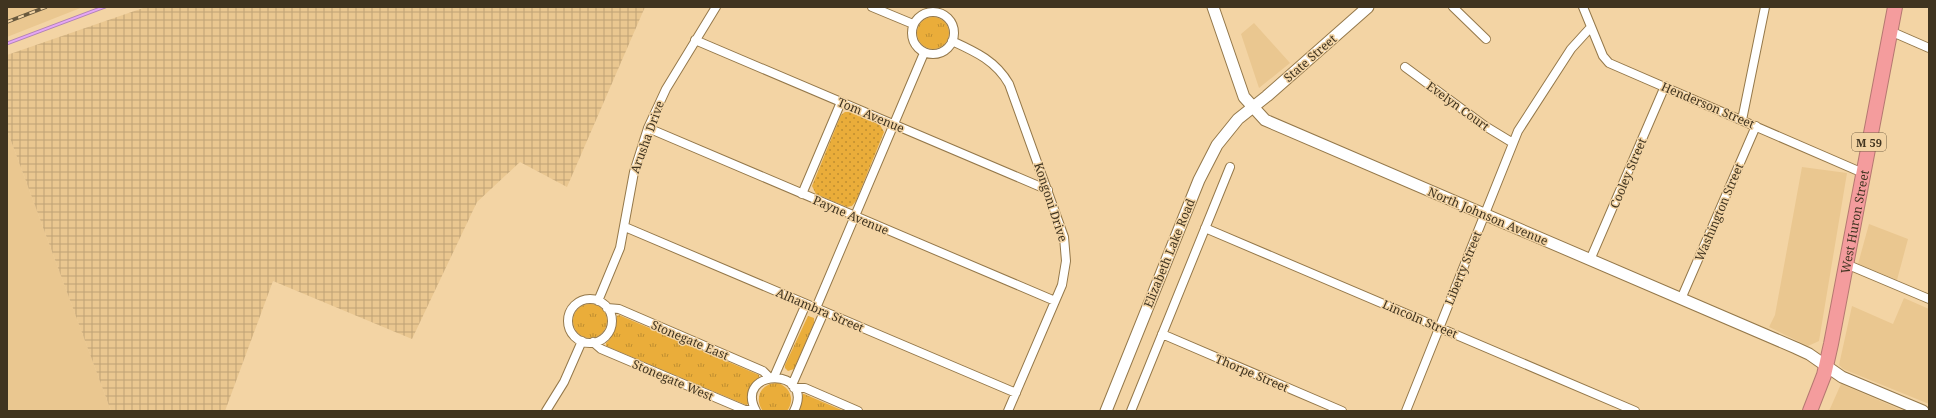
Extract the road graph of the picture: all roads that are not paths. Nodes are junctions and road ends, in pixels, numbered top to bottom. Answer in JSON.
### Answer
{"nodes":[{"id":1,"x":716,"y":7,"type":"edge"},
{"id":2,"x":872,"y":7,"type":"edge"},
{"id":3,"x":1212,"y":7,"type":"edge"},
{"id":4,"x":1368,"y":7,"type":"edge"},
{"id":5,"x":1453,"y":7,"type":"edge"},
{"id":6,"x":1583,"y":7,"type":"edge"},
{"id":7,"x":1765,"y":7,"type":"edge"},
{"id":8,"x":1895,"y":7,"type":"edge"},
{"id":9,"x":942,"y":10,"type":"edge"},
{"id":10,"x":913,"y":24,"type":"junction"},
{"id":11,"x":1591,"y":27,"type":"junction"},
{"id":12,"x":1890,"y":30,"type":"junction"},
{"id":13,"x":1486,"y":39,"type":"dead end"},
{"id":14,"x":695,"y":40,"type":"junction"},
{"id":15,"x":952,"y":41,"type":"junction"},
{"id":16,"x":1929,"y":48,"type":"edge"},
{"id":17,"x":924,"y":53,"type":"junction"},
{"id":18,"x":1405,"y":67,"type":"dead end"},
{"id":19,"x":1665,"y":86,"type":"junction"},
{"id":20,"x":841,"y":102,"type":"junction"},
{"id":21,"x":1252,"y":107,"type":"junction"},
{"id":22,"x":1742,"y":120,"type":"junction"},
{"id":23,"x":894,"y":124,"type":"junction"},
{"id":24,"x":1756,"y":126,"type":"junction"},
{"id":25,"x":648,"y":128,"type":"junction"},
{"id":26,"x":1513,"y":143,"type":"junction"},
{"id":27,"x":1230,"y":167,"type":"dead end"},
{"id":28,"x":1863,"y":173,"type":"junction"},
{"id":29,"x":1048,"y":190,"type":"junction"},
{"id":30,"x":802,"y":194,"type":"junction"},
{"id":31,"x":1484,"y":214,"type":"junction"},
{"id":32,"x":855,"y":216,"type":"junction"},
{"id":33,"x":625,"y":227,"type":"junction"},
{"id":34,"x":1205,"y":228,"type":"junction"},
{"id":35,"x":1590,"y":260,"type":"junction"},
{"id":36,"x":1846,"y":264,"type":"junction"},
{"id":37,"x":1681,"y":299,"type":"junction"},
{"id":38,"x":1929,"y":299,"type":"edge"},
{"id":39,"x":598,"y":301,"type":"junction"},
{"id":40,"x":1055,"y":302,"type":"junction"},
{"id":41,"x":806,"y":304,"type":"junction"},
{"id":42,"x":607,"y":308,"type":"junction"},
{"id":43,"x":816,"y":308,"type":"junction"},
{"id":44,"x":824,"y":312,"type":"junction"},
{"id":45,"x":1440,"y":328,"type":"junction"},
{"id":46,"x":1162,"y":334,"type":"junction"},
{"id":47,"x":582,"y":341,"type":"junction"},
{"id":48,"x":593,"y":342,"type":"junction"},
{"id":49,"x":1826,"y":366,"type":"junction"},
{"id":50,"x":772,"y":378,"type":"junction"},
{"id":51,"x":793,"y":387,"type":"junction"},
{"id":52,"x":1016,"y":393,"type":"junction"},
{"id":53,"x":756,"y":410,"type":"edge"},
{"id":54,"x":546,"y":411,"type":"edge"},
{"id":55,"x":794,"y":411,"type":"edge"},
{"id":56,"x":858,"y":411,"type":"edge"},
{"id":57,"x":1008,"y":411,"type":"edge"},
{"id":58,"x":1106,"y":411,"type":"edge"},
{"id":59,"x":1131,"y":411,"type":"edge"},
{"id":60,"x":1342,"y":411,"type":"edge"},
{"id":61,"x":1406,"y":411,"type":"edge"},
{"id":62,"x":1635,"y":411,"type":"edge"},
{"id":63,"x":1810,"y":411,"type":"edge"},
{"id":64,"x":1923,"y":411,"type":"edge"}],
"edges":[{"from":1,"to":14,"type":"street","name":"Arusha Drive"},
{"from":2,"to":10,"type":"street"},
{"from":3,"to":21,"type":"street","name":"North Johnson Avenue"},
{"from":4,"to":21,"type":"street","name":"State Street"},
{"from":5,"to":13,"type":"street"},
{"from":6,"to":11,"type":"street","name":"Henderson Street"},
{"from":7,"to":22,"type":"street"},
{"from":8,"to":12,"type":"highway","name":"West Huron Street","number":"M 59"},
{"from":9,"to":10,"type":"street"},
{"from":9,"to":15,"type":"street"},
{"from":10,"to":17,"type":"street"},
{"from":11,"to":19,"type":"street","name":"Henderson Street"},
{"from":11,"to":26,"type":"street","name":"Liberty Street"},
{"from":12,"to":16,"type":"street"},
{"from":12,"to":28,"type":"highway","name":"West Huron Street","number":"M 59"},
{"from":14,"to":20,"type":"street","name":"Tom Avenue"},
{"from":14,"to":25,"type":"street","name":"Arusha Drive"},
{"from":15,"to":17,"type":"street"},
{"from":15,"to":29,"type":"street","name":"Kongoni Drive"},
{"from":17,"to":23,"type":"street"},
{"from":18,"to":26,"type":"street","name":"Evelyn Court"},
{"from":19,"to":22,"type":"street","name":"Henderson Street"},
{"from":19,"to":35,"type":"street","name":"Cooley Street"},
{"from":20,"to":23,"type":"street","name":"Tom Avenue"},
{"from":20,"to":30,"type":"street"},
{"from":21,"to":31,"type":"street","name":"North Johnson Avenue"},
{"from":21,"to":58,"type":"street","name":"Elizabeth Lake Road"},
{"from":22,"to":24,"type":"street","name":"Henderson Street"},
{"from":23,"to":29,"type":"street","name":"Tom Avenue"},
{"from":23,"to":32,"type":"street"},
{"from":24,"to":28,"type":"street","name":"Henderson Street"},
{"from":24,"to":37,"type":"street","name":"Washington Street"},
{"from":25,"to":30,"type":"street","name":"Payne Avenue"},
{"from":25,"to":33,"type":"street","name":"Arusha Drive"},
{"from":26,"to":31,"type":"street","name":"Liberty Street"},
{"from":27,"to":34,"type":"street","name":"Elizabeth Lake Road"},
{"from":28,"to":36,"type":"highway","name":"West Huron Street","number":"M 59"},
{"from":29,"to":40,"type":"street","name":"Kongoni Drive"},
{"from":30,"to":32,"type":"street","name":"Payne Avenue"},
{"from":31,"to":35,"type":"street","name":"North Johnson Avenue"},
{"from":31,"to":45,"type":"street","name":"Liberty Street"},
{"from":32,"to":40,"type":"street","name":"Payne Avenue"},
{"from":32,"to":43,"type":"street"},
{"from":33,"to":39,"type":"street","name":"Arusha Drive"},
{"from":33,"to":41,"type":"street","name":"Alhambra Street"},
{"from":34,"to":45,"type":"street","name":"Lincoln Street"},
{"from":34,"to":46,"type":"street","name":"Elizabeth Lake Road"},
{"from":35,"to":37,"type":"street","name":"North Johnson Avenue"},
{"from":36,"to":38,"type":"street"},
{"from":36,"to":49,"type":"highway","name":"West Huron Street","number":"M 59"},
{"from":37,"to":49,"type":"street","name":"North Johnson Avenue"},
{"from":39,"to":42,"type":"street"},
{"from":39,"to":47,"type":"street"},
{"from":40,"to":52,"type":"street","name":"Kongoni Drive"},
{"from":41,"to":43,"type":"street","name":"Alhambra Street"},
{"from":41,"to":50,"type":"street"},
{"from":42,"to":48,"type":"street"},
{"from":42,"to":50,"type":"street","name":"Stonegate East"},
{"from":43,"to":44,"type":"street","name":"Alhambra Street"},
{"from":44,"to":51,"type":"street"},
{"from":44,"to":52,"type":"street","name":"Alhambra Street"},
{"from":45,"to":61,"type":"street","name":"Liberty Street"},
{"from":45,"to":62,"type":"street","name":"Lincoln Street"},
{"from":46,"to":59,"type":"street","name":"Elizabeth Lake Road"},
{"from":46,"to":60,"type":"street","name":"Thorpe Street"},
{"from":47,"to":48,"type":"street"},
{"from":47,"to":54,"type":"street"},
{"from":48,"to":53,"type":"street","name":"Stonegate West"},
{"from":49,"to":63,"type":"highway","name":"West Huron Street","number":"M 59"},
{"from":49,"to":64,"type":"street","name":"North Johnson Avenue"},
{"from":50,"to":51,"type":"street","name":"Stonegate East"},
{"from":50,"to":53,"type":"street"},
{"from":51,"to":55,"type":"street"},
{"from":51,"to":56,"type":"street"},
{"from":52,"to":57,"type":"street","name":"Kongoni Drive"}]}
